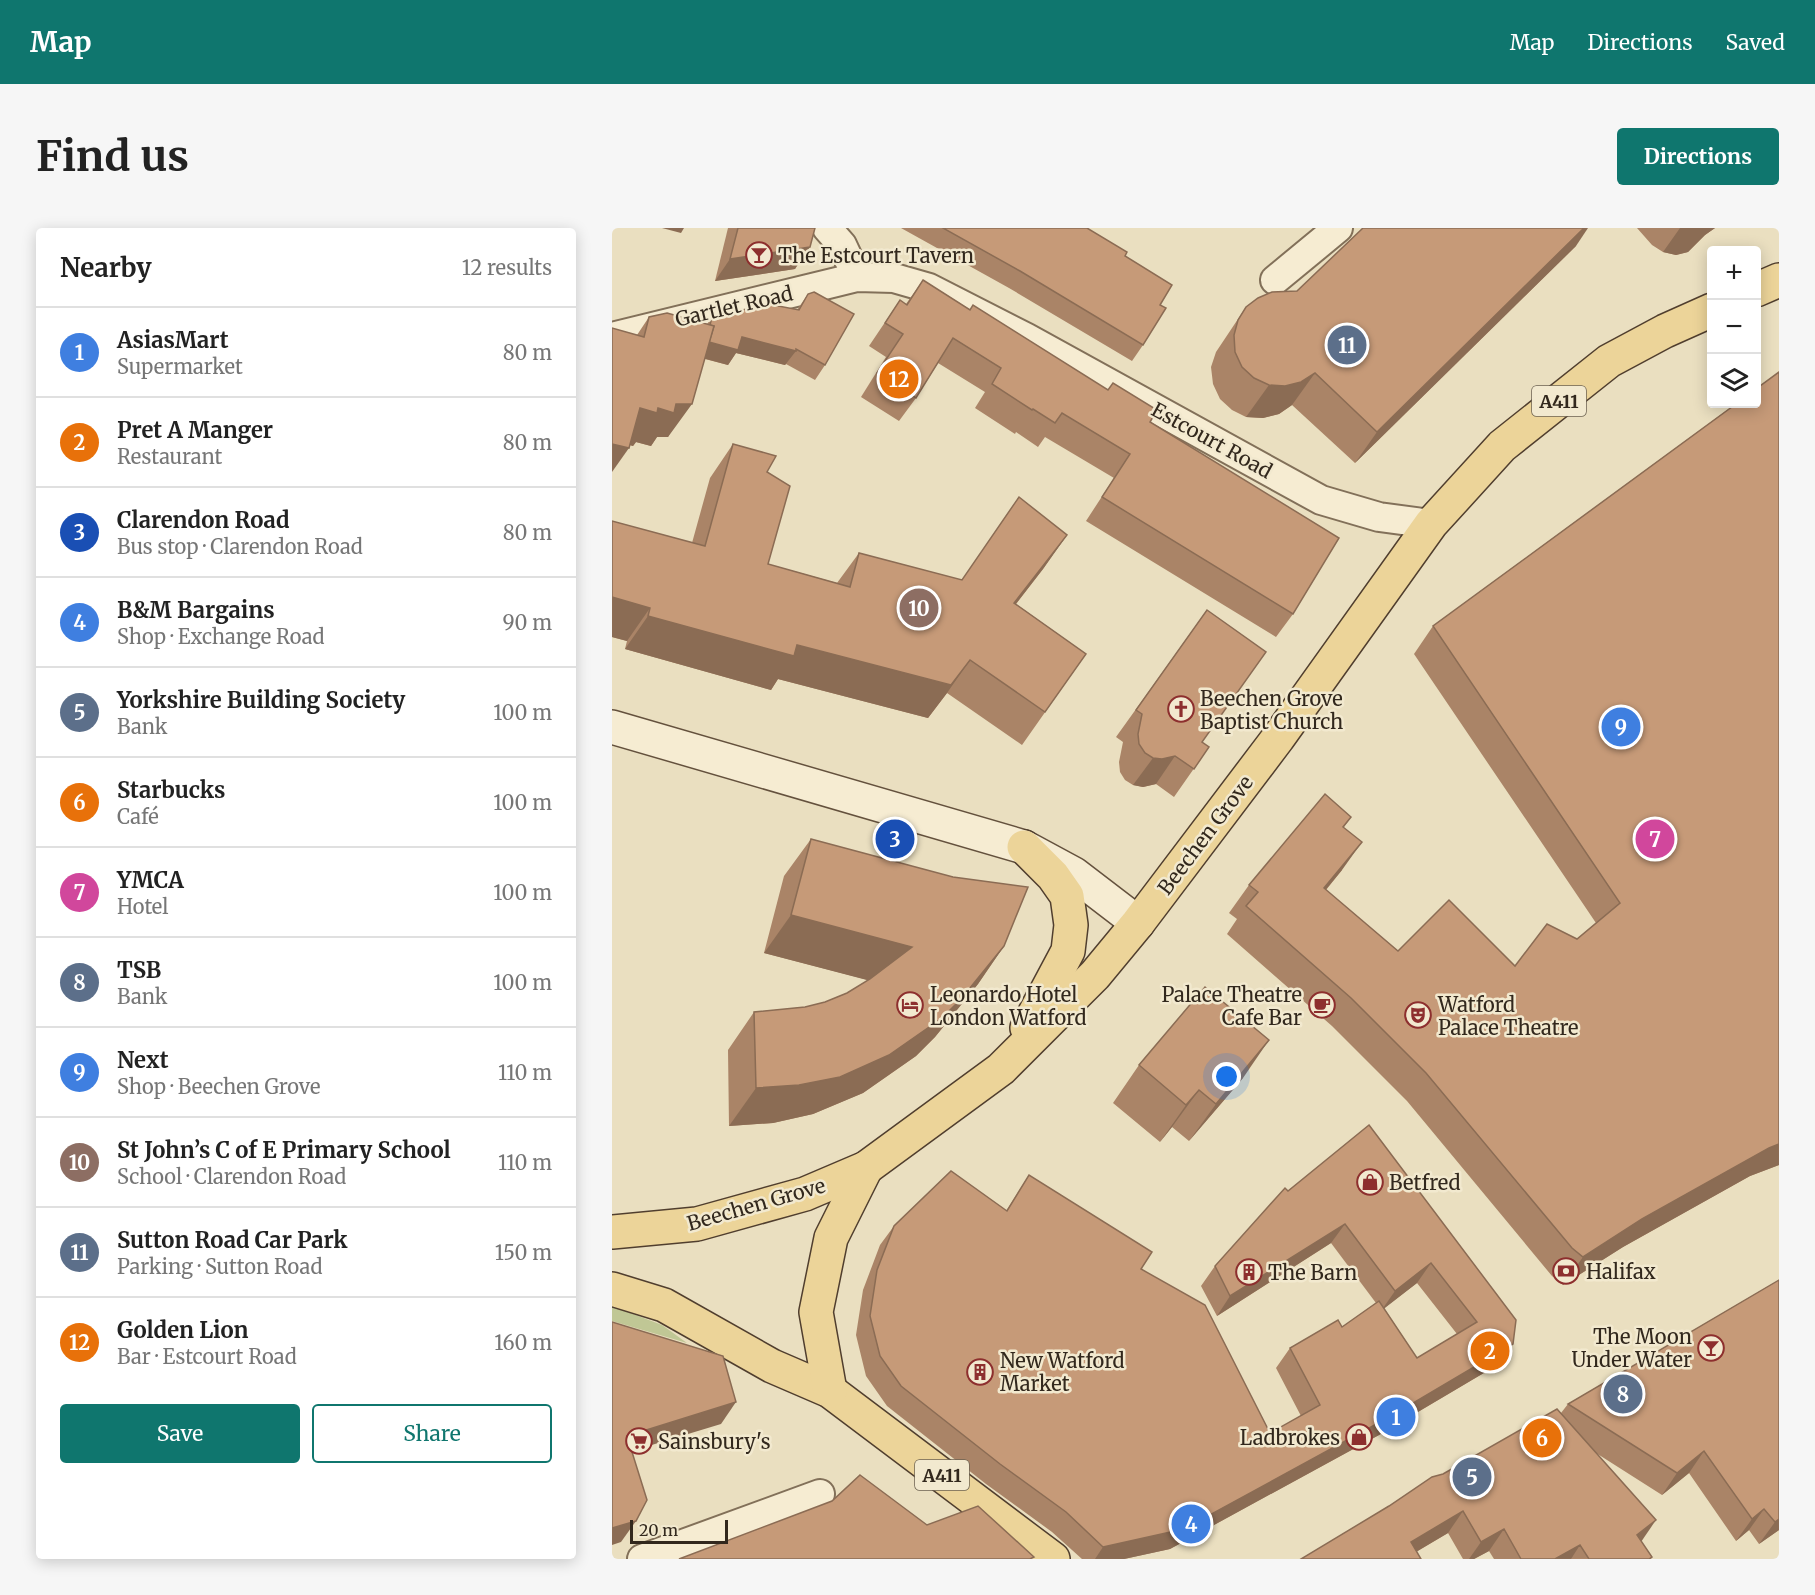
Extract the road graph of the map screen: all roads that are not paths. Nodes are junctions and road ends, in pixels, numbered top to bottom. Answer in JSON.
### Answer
{"nodes":[{"id":1,"x":827,"y":228,"type":"edge"},
{"id":2,"x":1338,"y":228,"type":"edge"},
{"id":3,"x":857,"y":277,"type":"junction"},
{"id":4,"x":1275,"y":280,"type":"dead end"},
{"id":5,"x":1779,"y":280,"type":"edge"},
{"id":6,"x":1761,"y":288,"type":"edge"},
{"id":7,"x":1707,"y":312,"type":"edge"},
{"id":8,"x":612,"y":337,"type":"edge"},
{"id":9,"x":1431,"y":524,"type":"junction"},
{"id":10,"x":612,"y":727,"type":"edge"},
{"id":11,"x":1024,"y":847,"type":"junction"},
{"id":12,"x":1138,"y":923,"type":"junction"},
{"id":13,"x":1005,"y":1066,"type":"junction"},
{"id":14,"x":866,"y":1168,"type":"junction"},
{"id":15,"x":612,"y":1232,"type":"edge"},
{"id":16,"x":612,"y":1288,"type":"edge"},
{"id":17,"x":830,"y":1391,"type":"junction"},
{"id":18,"x":820,"y":1494,"type":"dead end"},
{"id":19,"x":642,"y":1559,"type":"edge"},
{"id":20,"x":1053,"y":1559,"type":"edge"}],
"edges":[{"from":1,"to":3,"type":"street"},
{"from":2,"to":4,"type":"street"},
{"from":3,"to":8,"type":"street","name":"Gartlet Road"},
{"from":3,"to":9,"type":"street","name":"Estcourt Road"},
{"from":5,"to":6,"type":"main road"},
{"from":7,"to":9,"type":"main road","name":"Beechen Grove","number":"A411"},
{"from":9,"to":12,"type":"main road","name":"Beechen Grove","number":"A411"},
{"from":10,"to":11,"type":"street"},
{"from":11,"to":12,"type":"street"},
{"from":11,"to":13,"type":"main road"},
{"from":12,"to":13,"type":"main road","name":"Beechen Grove","number":"A411"},
{"from":13,"to":14,"type":"main road","name":"Beechen Grove","number":"A411"},
{"from":14,"to":15,"type":"main road","name":"Beechen Grove","number":"A411"},
{"from":14,"to":17,"type":"main road","number":"A411"},
{"from":16,"to":17,"type":"main road","number":"A411"},
{"from":17,"to":20,"type":"main road","number":"A411"},
{"from":18,"to":19,"type":"street"}]}
